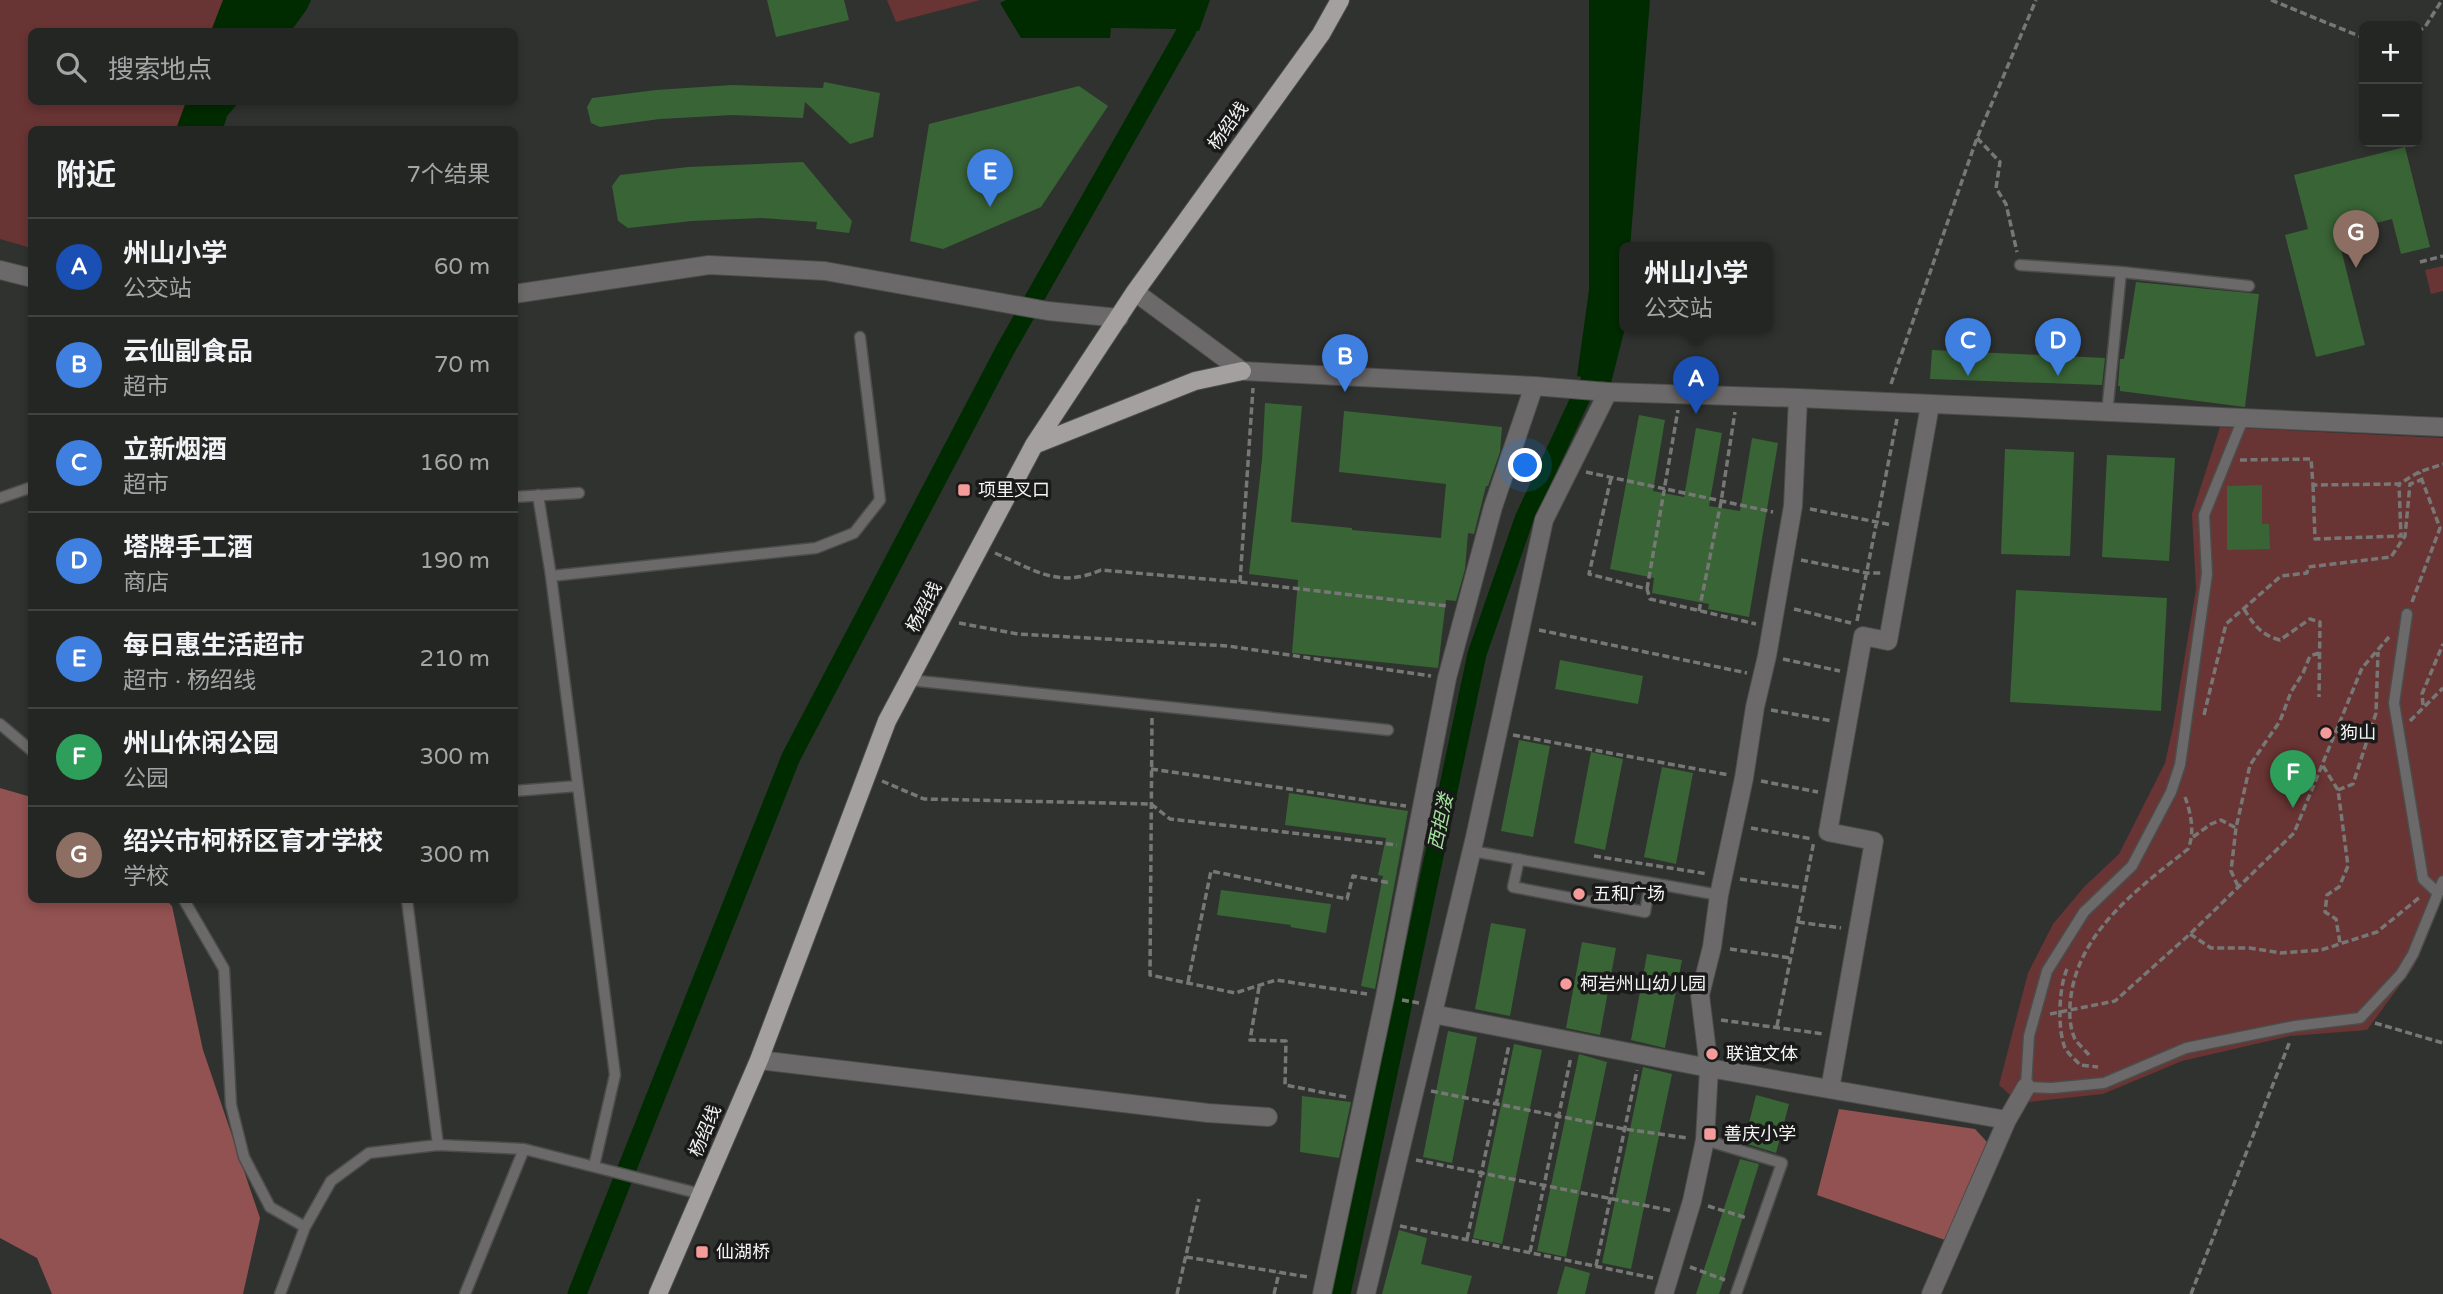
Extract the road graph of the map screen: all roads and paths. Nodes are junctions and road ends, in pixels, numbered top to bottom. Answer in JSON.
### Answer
{"nodes":[{"id":1,"x":1340,"y":0,"type":"edge"},
{"id":2,"x":2036,"y":0,"type":"edge"},
{"id":3,"x":2271,"y":0,"type":"edge"},
{"id":4,"x":2442,"y":0,"type":"edge"},
{"id":5,"x":2422,"y":29,"type":"edge"},
{"id":6,"x":2359,"y":36,"type":"edge"},
{"id":7,"x":1977,"y":138,"type":"junction"},
{"id":8,"x":2443,"y":256,"type":"edge"},
{"id":9,"x":2420,"y":262,"type":"dead end"},
{"id":10,"x":2020,"y":265,"type":"joint"},
{"id":11,"x":0,"y":270,"type":"edge"},
{"id":12,"x":2121,"y":272,"type":"junction"},
{"id":13,"x":28,"y":277,"type":"edge"},
{"id":14,"x":2249,"y":286,"type":"dead end"},
{"id":15,"x":1135,"y":292,"type":"junction"},
{"id":16,"x":518,"y":293,"type":"edge"},
{"id":17,"x":1119,"y":318,"type":"junction"},
{"id":18,"x":860,"y":337,"type":"dead end"},
{"id":19,"x":1248,"y":372,"type":"junction"},
{"id":20,"x":1534,"y":386,"type":"junction"},
{"id":21,"x":1608,"y":392,"type":"junction"},
{"id":22,"x":1681,"y":394,"type":"junction"},
{"id":23,"x":1737,"y":396,"type":"junction"},
{"id":24,"x":1798,"y":398,"type":"junction"},
{"id":25,"x":1884,"y":402,"type":"junction"},
{"id":26,"x":1930,"y":405,"type":"junction"},
{"id":27,"x":2107,"y":413,"type":"junction"},
{"id":28,"x":2244,"y":419,"type":"junction"},
{"id":29,"x":2443,"y":427,"type":"edge"},
{"id":30,"x":1034,"y":445,"type":"junction"},
{"id":31,"x":2228,"y":460,"type":"junction"},
{"id":32,"x":2443,"y":464,"type":"edge"},
{"id":33,"x":1570,"y":469,"type":"junction"},
{"id":34,"x":2419,"y":472,"type":"junction"},
{"id":35,"x":1611,"y":478,"type":"junction"},
{"id":36,"x":2421,"y":480,"type":"junction"},
{"id":37,"x":2399,"y":484,"type":"junction"},
{"id":38,"x":2313,"y":485,"type":"junction"},
{"id":39,"x":28,"y":488,"type":"edge"},
{"id":40,"x":1664,"y":489,"type":"junction"},
{"id":41,"x":579,"y":493,"type":"dead end"},
{"id":42,"x":2399,"y":494,"type":"junction"},
{"id":43,"x":2409,"y":494,"type":"junction"},
{"id":44,"x":538,"y":495,"type":"junction"},
{"id":45,"x":518,"y":497,"type":"edge"},
{"id":46,"x":0,"y":498,"type":"edge"},
{"id":47,"x":1721,"y":502,"type":"junction"},
{"id":48,"x":1792,"y":511,"type":"junction"},
{"id":49,"x":1908,"y":528,"type":"junction"},
{"id":50,"x":2442,"y":529,"type":"edge"},
{"id":51,"x":980,"y":546,"type":"junction"},
{"id":52,"x":1784,"y":557,"type":"junction"},
{"id":53,"x":1899,"y":574,"type":"junction"},
{"id":54,"x":551,"y":576,"type":"junction"},
{"id":55,"x":1240,"y":582,"type":"junction"},
{"id":56,"x":1647,"y":589,"type":"junction"},
{"id":57,"x":1776,"y":605,"type":"junction"},
{"id":58,"x":1467,"y":608,"type":"junction"},
{"id":59,"x":2244,"y":609,"type":"junction"},
{"id":60,"x":1699,"y":611,"type":"junction"},
{"id":61,"x":2407,"y":614,"type":"junction"},
{"id":62,"x":941,"y":619,"type":"junction"},
{"id":63,"x":1856,"y":624,"type":"dead end"},
{"id":64,"x":1521,"y":626,"type":"junction"},
{"id":65,"x":1772,"y":627,"type":"junction"},
{"id":66,"x":2443,"y":643,"type":"edge"},
{"id":67,"x":2378,"y":651,"type":"junction"},
{"id":68,"x":2319,"y":653,"type":"junction"},
{"id":69,"x":1767,"y":656,"type":"junction"},
{"id":70,"x":1856,"y":674,"type":"junction"},
{"id":71,"x":1763,"y":677,"type":"junction"},
{"id":72,"x":1447,"y":678,"type":"junction"},
{"id":73,"x":909,"y":680,"type":"junction"},
{"id":74,"x":2443,"y":688,"type":"edge"},
{"id":75,"x":2319,"y":697,"type":"dead end"},
{"id":76,"x":1152,"y":705,"type":"junction"},
{"id":77,"x":2423,"y":705,"type":"junction"},
{"id":78,"x":1755,"y":707,"type":"junction"},
{"id":79,"x":2203,"y":716,"type":"dead end"},
{"id":80,"x":1847,"y":723,"type":"junction"},
{"id":81,"x":0,"y":724,"type":"edge"},
{"id":82,"x":1388,"y":730,"type":"dead end"},
{"id":83,"x":1498,"y":732,"type":"junction"},
{"id":84,"x":2399,"y":734,"type":"junction"},
{"id":85,"x":28,"y":748,"type":"edge"},
{"id":86,"x":2322,"y":765,"type":"junction"},
{"id":87,"x":1151,"y":769,"type":"junction"},
{"id":88,"x":866,"y":775,"type":"junction"},
{"id":89,"x":1744,"y":778,"type":"junction"},
{"id":90,"x":578,"y":786,"type":"junction"},
{"id":91,"x":2337,"y":790,"type":"junction"},
{"id":92,"x":518,"y":791,"type":"edge"},
{"id":93,"x":1834,"y":795,"type":"junction"},
{"id":94,"x":2185,"y":796,"type":"dead end"},
{"id":95,"x":1151,"y":804,"type":"junction"},
{"id":96,"x":1422,"y":808,"type":"junction"},
{"id":97,"x":1734,"y":825,"type":"junction"},
{"id":98,"x":2236,"y":828,"type":"junction"},
{"id":99,"x":2192,"y":838,"type":"junction"},
{"id":100,"x":1814,"y":839,"type":"dead end"},
{"id":101,"x":1413,"y":847,"type":"junction"},
{"id":102,"x":1472,"y":851,"type":"junction"},
{"id":103,"x":1590,"y":855,"type":"dead end"},
{"id":104,"x":1519,"y":859,"type":"junction"},
{"id":105,"x":2443,"y":881,"type":"edge"},
{"id":106,"x":1650,"y":883,"type":"junction"},
{"id":107,"x":1407,"y":886,"type":"junction"},
{"id":108,"x":1721,"y":886,"type":"junction"},
{"id":109,"x":2238,"y":887,"type":"junction"},
{"id":110,"x":1804,"y":888,"type":"dead end"},
{"id":111,"x":2438,"y":893,"type":"junction"},
{"id":112,"x":186,"y":903,"type":"edge"},
{"id":113,"x":407,"y":903,"type":"edge"},
{"id":114,"x":2432,"y":908,"type":"junction"},
{"id":115,"x":1798,"y":922,"type":"dead end"},
{"id":116,"x":1858,"y":930,"type":"junction"},
{"id":117,"x":2190,"y":934,"type":"junction"},
{"id":118,"x":2340,"y":943,"type":"junction"},
{"id":119,"x":1712,"y":947,"type":"junction"},
{"id":120,"x":1791,"y":958,"type":"dead end"},
{"id":121,"x":2067,"y":969,"type":"dead end"},
{"id":122,"x":1188,"y":982,"type":"junction"},
{"id":123,"x":1259,"y":985,"type":"junction"},
{"id":124,"x":1385,"y":997,"type":"junction"},
{"id":125,"x":1434,"y":1010,"type":"junction"},
{"id":126,"x":2069,"y":1010,"type":"junction"},
{"id":127,"x":2060,"y":1012,"type":"junction"},
{"id":128,"x":1701,"y":1018,"type":"junction"},
{"id":129,"x":2034,"y":1018,"type":"junction"},
{"id":130,"x":2360,"y":1018,"type":"junction"},
{"id":131,"x":2295,"y":1026,"type":"junction"},
{"id":132,"x":1513,"y":1029,"type":"junction"},
{"id":133,"x":1839,"y":1037,"type":"junction"},
{"id":134,"x":1574,"y":1041,"type":"junction"},
{"id":135,"x":2443,"y":1043,"type":"edge"},
{"id":136,"x":1640,"y":1054,"type":"junction"},
{"id":137,"x":2089,"y":1055,"type":"dead end"},
{"id":138,"x":759,"y":1060,"type":"junction"},
{"id":139,"x":1709,"y":1068,"type":"junction"},
{"id":140,"x":2100,"y":1068,"type":"dead end"},
{"id":141,"x":2026,"y":1087,"type":"junction"},
{"id":142,"x":1415,"y":1088,"type":"junction"},
{"id":143,"x":1830,"y":1088,"type":"junction"},
{"id":144,"x":1361,"y":1100,"type":"junction"},
{"id":145,"x":1498,"y":1104,"type":"junction"},
{"id":146,"x":1559,"y":1116,"type":"junction"},
{"id":147,"x":1268,"y":1117,"type":"dead end"},
{"id":148,"x":2007,"y":1119,"type":"junction"},
{"id":149,"x":1624,"y":1129,"type":"junction"},
{"id":150,"x":1705,"y":1140,"type":"junction"},
{"id":151,"x":438,"y":1145,"type":"junction"},
{"id":152,"x":524,"y":1149,"type":"junction"},
{"id":153,"x":1399,"y":1157,"type":"junction"},
{"id":154,"x":594,"y":1166,"type":"junction"},
{"id":155,"x":1482,"y":1174,"type":"junction"},
{"id":156,"x":1545,"y":1186,"type":"junction"},
{"id":157,"x":701,"y":1194,"type":"junction"},
{"id":158,"x":1199,"y":1199,"type":"dead end"},
{"id":159,"x":1610,"y":1199,"type":"junction"},
{"id":160,"x":1690,"y":1208,"type":"junction"},
{"id":161,"x":1383,"y":1223,"type":"junction"},
{"id":162,"x":1761,"y":1223,"type":"junction"},
{"id":163,"x":305,"y":1227,"type":"junction"},
{"id":164,"x":1467,"y":1240,"type":"junction"},
{"id":165,"x":1530,"y":1253,"type":"junction"},
{"id":166,"x":1186,"y":1256,"type":"junction"},
{"id":167,"x":1674,"y":1261,"type":"junction"},
{"id":168,"x":1596,"y":1266,"type":"junction"},
{"id":169,"x":1279,"y":1273,"type":"junction"},
{"id":170,"x":1323,"y":1287,"type":"edge"},
{"id":171,"x":1667,"y":1288,"type":"edge"},
{"id":172,"x":1737,"y":1290,"type":"edge"},
{"id":173,"x":280,"y":1294,"type":"edge"},
{"id":174,"x":465,"y":1294,"type":"edge"},
{"id":175,"x":659,"y":1294,"type":"edge"},
{"id":176,"x":1177,"y":1294,"type":"edge"},
{"id":177,"x":1274,"y":1294,"type":"edge"},
{"id":178,"x":1366,"y":1294,"type":"edge"},
{"id":179,"x":1931,"y":1294,"type":"edge"},
{"id":180,"x":2191,"y":1294,"type":"edge"}],
"edges":[{"from":1,"to":15,"type":"main road","name":"杨绍线"},
{"from":2,"to":7,"type":"path"},
{"from":3,"to":6,"type":"path"},
{"from":4,"to":5,"type":"path"},
{"from":7,"to":10,"type":"path"},
{"from":7,"to":25,"type":"path"},
{"from":8,"to":9,"type":"path"},
{"from":10,"to":12,"type":"lane"},
{"from":11,"to":13,"type":"street"},
{"from":12,"to":14,"type":"lane"},
{"from":12,"to":27,"type":"lane"},
{"from":15,"to":17,"type":"main road","name":"杨绍线"},
{"from":15,"to":19,"type":"street"},
{"from":16,"to":17,"type":"street"},
{"from":17,"to":30,"type":"main road","name":"杨绍线"},
{"from":18,"to":54,"type":"lane"},
{"from":19,"to":20,"type":"street"},
{"from":19,"to":30,"type":"main road"},
{"from":19,"to":55,"type":"path"},
{"from":20,"to":21,"type":"street"},
{"from":20,"to":58,"type":"street"},
{"from":21,"to":22,"type":"street"},
{"from":21,"to":33,"type":"street"},
{"from":22,"to":23,"type":"street"},
{"from":22,"to":40,"type":"path"},
{"from":23,"to":24,"type":"street"},
{"from":23,"to":47,"type":"path"},
{"from":24,"to":25,"type":"street"},
{"from":24,"to":48,"type":"street"},
{"from":25,"to":26,"type":"street"},
{"from":26,"to":27,"type":"street"},
{"from":26,"to":49,"type":"street"},
{"from":27,"to":28,"type":"street"},
{"from":28,"to":29,"type":"street"},
{"from":28,"to":31,"type":"lane"},
{"from":30,"to":51,"type":"main road","name":"杨绍线"},
{"from":31,"to":38,"type":"path"},
{"from":31,"to":129,"type":"lane"},
{"from":32,"to":34,"type":"path"},
{"from":33,"to":35,"type":"path"},
{"from":33,"to":64,"type":"street"},
{"from":34,"to":36,"type":"path"},
{"from":34,"to":37,"type":"path"},
{"from":35,"to":40,"type":"path"},
{"from":35,"to":56,"type":"path"},
{"from":36,"to":43,"type":"path"},
{"from":36,"to":50,"type":"path"},
{"from":37,"to":38,"type":"path"},
{"from":37,"to":42,"type":"path"},
{"from":38,"to":42,"type":"path"},
{"from":39,"to":46,"type":"lane"},
{"from":40,"to":47,"type":"path"},
{"from":40,"to":56,"type":"path"},
{"from":41,"to":44,"type":"lane"},
{"from":42,"to":43,"type":"path"},
{"from":43,"to":59,"type":"path"},
{"from":44,"to":45,"type":"lane"},
{"from":44,"to":54,"type":"lane"},
{"from":47,"to":48,"type":"path"},
{"from":47,"to":60,"type":"path"},
{"from":48,"to":49,"type":"path"},
{"from":48,"to":52,"type":"street"},
{"from":49,"to":53,"type":"street"},
{"from":50,"to":61,"type":"path"},
{"from":51,"to":55,"type":"path"},
{"from":51,"to":62,"type":"main road","name":"杨绍线"},
{"from":52,"to":53,"type":"path"},
{"from":52,"to":57,"type":"street"},
{"from":53,"to":70,"type":"street"},
{"from":54,"to":90,"type":"lane"},
{"from":55,"to":58,"type":"path"},
{"from":56,"to":60,"type":"path"},
{"from":57,"to":63,"type":"path"},
{"from":57,"to":65,"type":"street"},
{"from":58,"to":72,"type":"street"},
{"from":59,"to":68,"type":"path"},
{"from":59,"to":79,"type":"path"},
{"from":60,"to":65,"type":"path"},
{"from":61,"to":67,"type":"path"},
{"from":61,"to":84,"type":"lane"},
{"from":62,"to":72,"type":"path"},
{"from":62,"to":73,"type":"main road","name":"杨绍线"},
{"from":64,"to":71,"type":"path"},
{"from":64,"to":83,"type":"street"},
{"from":65,"to":69,"type":"street"},
{"from":66,"to":77,"type":"path"},
{"from":67,"to":86,"type":"path"},
{"from":67,"to":91,"type":"path"},
{"from":68,"to":75,"type":"path"},
{"from":68,"to":98,"type":"path"},
{"from":69,"to":70,"type":"path"},
{"from":69,"to":71,"type":"street"},
{"from":70,"to":80,"type":"street"},
{"from":71,"to":78,"type":"street"},
{"from":72,"to":96,"type":"street"},
{"from":73,"to":76,"type":"lane"},
{"from":73,"to":88,"type":"main road","name":"杨绍线"},
{"from":74,"to":77,"type":"path"},
{"from":76,"to":82,"type":"lane"},
{"from":76,"to":87,"type":"path"},
{"from":77,"to":84,"type":"path"},
{"from":78,"to":80,"type":"path"},
{"from":78,"to":89,"type":"street"},
{"from":80,"to":93,"type":"street"},
{"from":81,"to":85,"type":"lane"},
{"from":83,"to":89,"type":"path"},
{"from":83,"to":102,"type":"street"},
{"from":84,"to":111,"type":"lane"},
{"from":86,"to":91,"type":"path"},
{"from":86,"to":109,"type":"path"},
{"from":87,"to":95,"type":"path"},
{"from":87,"to":96,"type":"path"},
{"from":88,"to":95,"type":"path"},
{"from":88,"to":138,"type":"main road","name":"杨绍线"},
{"from":89,"to":93,"type":"path"},
{"from":89,"to":97,"type":"street"},
{"from":90,"to":92,"type":"lane"},
{"from":90,"to":154,"type":"lane"},
{"from":91,"to":118,"type":"path"},
{"from":93,"to":116,"type":"street"},
{"from":94,"to":99,"type":"path"},
{"from":95,"to":101,"type":"path"},
{"from":95,"to":122,"type":"path"},
{"from":96,"to":101,"type":"street"},
{"from":97,"to":100,"type":"path"},
{"from":97,"to":108,"type":"street"},
{"from":98,"to":99,"type":"path"},
{"from":98,"to":109,"type":"path"},
{"from":99,"to":126,"type":"path"},
{"from":101,"to":107,"type":"street"},
{"from":102,"to":104,"type":"lane"},
{"from":102,"to":125,"type":"street"},
{"from":103,"to":108,"type":"path"},
{"from":104,"to":106,"type":"lane"},
{"from":104,"to":106,"type":"lane"},
{"from":105,"to":111,"type":"lane"},
{"from":106,"to":108,"type":"lane"},
{"from":107,"to":122,"type":"path"},
{"from":107,"to":124,"type":"street"},
{"from":108,"to":110,"type":"path"},
{"from":108,"to":119,"type":"street"},
{"from":109,"to":117,"type":"path"},
{"from":111,"to":114,"type":"lane"},
{"from":112,"to":163,"type":"lane"},
{"from":113,"to":151,"type":"lane"},
{"from":114,"to":118,"type":"path"},
{"from":114,"to":130,"type":"lane"},
{"from":115,"to":116,"type":"path"},
{"from":116,"to":133,"type":"street"},
{"from":117,"to":118,"type":"path"},
{"from":117,"to":126,"type":"path"},
{"from":119,"to":120,"type":"path"},
{"from":119,"to":128,"type":"street"},
{"from":121,"to":127,"type":"path"},
{"from":122,"to":123,"type":"path"},
{"from":123,"to":124,"type":"path"},
{"from":123,"to":144,"type":"path"},
{"from":124,"to":125,"type":"path"},
{"from":124,"to":144,"type":"street"},
{"from":125,"to":132,"type":"street"},
{"from":125,"to":142,"type":"street"},
{"from":126,"to":127,"type":"path"},
{"from":126,"to":137,"type":"path"},
{"from":127,"to":129,"type":"path"},
{"from":127,"to":140,"type":"path"},
{"from":128,"to":133,"type":"path"},
{"from":128,"to":139,"type":"street"},
{"from":129,"to":141,"type":"lane"},
{"from":130,"to":131,"type":"lane"},
{"from":130,"to":135,"type":"path"},
{"from":131,"to":141,"type":"lane"},
{"from":131,"to":180,"type":"path"},
{"from":132,"to":134,"type":"street"},
{"from":132,"to":145,"type":"path"},
{"from":133,"to":143,"type":"street"},
{"from":134,"to":136,"type":"street"},
{"from":134,"to":146,"type":"path"},
{"from":136,"to":139,"type":"street"},
{"from":136,"to":149,"type":"path"},
{"from":138,"to":147,"type":"street"},
{"from":138,"to":157,"type":"main road","name":"杨绍线"},
{"from":139,"to":143,"type":"street"},
{"from":139,"to":150,"type":"street"},
{"from":141,"to":148,"type":"street"},
{"from":142,"to":145,"type":"path"},
{"from":142,"to":153,"type":"street"},
{"from":143,"to":148,"type":"street"},
{"from":144,"to":170,"type":"street"},
{"from":145,"to":146,"type":"path"},
{"from":145,"to":155,"type":"path"},
{"from":146,"to":149,"type":"path"},
{"from":146,"to":156,"type":"path"},
{"from":148,"to":179,"type":"street"},
{"from":149,"to":150,"type":"path"},
{"from":149,"to":159,"type":"path"},
{"from":150,"to":160,"type":"street"},
{"from":150,"to":162,"type":"lane"},
{"from":151,"to":152,"type":"lane"},
{"from":151,"to":163,"type":"lane"},
{"from":152,"to":154,"type":"lane"},
{"from":152,"to":174,"type":"lane"},
{"from":153,"to":155,"type":"path"},
{"from":153,"to":161,"type":"street"},
{"from":154,"to":157,"type":"lane"},
{"from":155,"to":156,"type":"path"},
{"from":155,"to":164,"type":"path"},
{"from":156,"to":159,"type":"path"},
{"from":156,"to":165,"type":"path"},
{"from":157,"to":175,"type":"main road","name":"杨绍线"},
{"from":158,"to":166,"type":"path"},
{"from":159,"to":160,"type":"path"},
{"from":159,"to":168,"type":"path"},
{"from":160,"to":162,"type":"path"},
{"from":160,"to":167,"type":"street"},
{"from":161,"to":164,"type":"path"},
{"from":161,"to":178,"type":"street"},
{"from":162,"to":172,"type":"lane"},
{"from":163,"to":173,"type":"lane"},
{"from":164,"to":165,"type":"path"},
{"from":165,"to":168,"type":"path"},
{"from":166,"to":169,"type":"path"},
{"from":166,"to":176,"type":"path"},
{"from":167,"to":171,"type":"street"},
{"from":167,"to":172,"type":"path"},
{"from":168,"to":171,"type":"path"},
{"from":169,"to":170,"type":"path"},
{"from":169,"to":177,"type":"path"}]}
